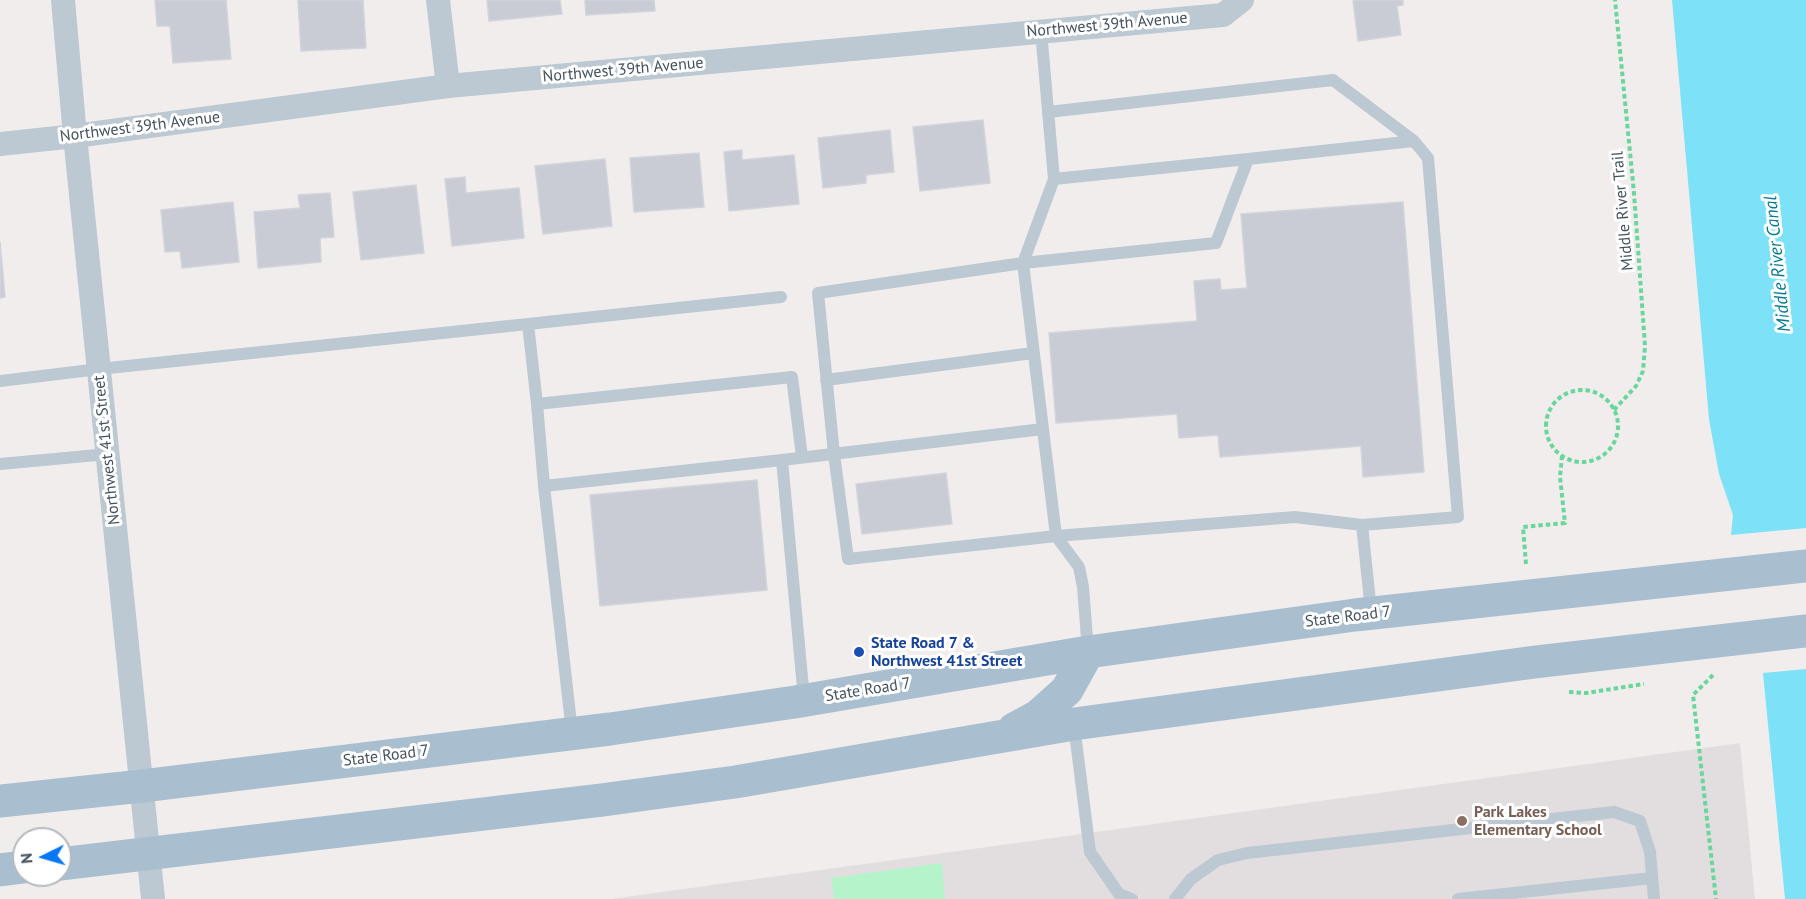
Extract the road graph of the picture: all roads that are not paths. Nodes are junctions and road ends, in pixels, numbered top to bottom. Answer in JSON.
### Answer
{"nodes":[{"id":1,"x":63,"y":0,"type":"edge"},
{"id":2,"x":438,"y":0,"type":"edge"},
{"id":3,"x":1242,"y":0,"type":"edge"},
{"id":4,"x":1041,"y":31,"type":"junction"},
{"id":5,"x":448,"y":86,"type":"junction"},
{"id":6,"x":1048,"y":112,"type":"junction"},
{"id":7,"x":75,"y":136,"type":"junction"},
{"id":8,"x":1413,"y":141,"type":"junction"},
{"id":9,"x":0,"y":144,"type":"edge"},
{"id":10,"x":1248,"y":159,"type":"junction"},
{"id":11,"x":1054,"y":179,"type":"junction"},
{"id":12,"x":1023,"y":263,"type":"junction"},
{"id":13,"x":781,"y":297,"type":"dead end"},
{"id":14,"x":528,"y":324,"type":"junction"},
{"id":15,"x":1033,"y":353,"type":"junction"},
{"id":16,"x":99,"y":369,"type":"junction"},
{"id":17,"x":826,"y":380,"type":"junction"},
{"id":18,"x":0,"y":381,"type":"edge"},
{"id":19,"x":537,"y":404,"type":"junction"},
{"id":20,"x":1043,"y":429,"type":"junction"},
{"id":21,"x":108,"y":454,"type":"junction"},
{"id":22,"x":834,"y":454,"type":"junction"},
{"id":23,"x":802,"y":457,"type":"junction"},
{"id":24,"x":782,"y":460,"type":"junction"},
{"id":25,"x":0,"y":464,"type":"edge"},
{"id":26,"x":544,"y":486,"type":"junction"},
{"id":27,"x":1362,"y":525,"type":"junction"},
{"id":28,"x":1056,"y":536,"type":"junction"},
{"id":29,"x":1806,"y":566,"type":"edge"},
{"id":30,"x":1372,"y":614,"type":"junction"},
{"id":31,"x":1806,"y":631,"type":"edge"},
{"id":32,"x":1088,"y":652,"type":"junction"},
{"id":33,"x":804,"y":700,"type":"junction"},
{"id":34,"x":1074,"y":724,"type":"junction"},
{"id":35,"x":572,"y":734,"type":"junction"},
{"id":36,"x":1000,"y":737,"type":"junction"},
{"id":37,"x":142,"y":786,"type":"junction"},
{"id":38,"x":0,"y":801,"type":"edge"},
{"id":39,"x":149,"y":854,"type":"junction"},
{"id":40,"x":72,"y":863,"type":"edge"},
{"id":41,"x":1652,"y":878,"type":"junction"},
{"id":42,"x":153,"y":899,"type":"edge"},
{"id":43,"x":1131,"y":899,"type":"edge"},
{"id":44,"x":1175,"y":899,"type":"edge"},
{"id":45,"x":1458,"y":899,"type":"edge"},
{"id":46,"x":1654,"y":899,"type":"edge"}],
"edges":[{"from":1,"to":7,"type":"street","name":"Northwest 41st Street"},
{"from":2,"to":5,"type":"street"},
{"from":3,"to":4,"type":"street","name":"Northwest 39th Avenue"},
{"from":4,"to":5,"type":"street","name":"Northwest 39th Avenue"},
{"from":4,"to":6,"type":"lane"},
{"from":5,"to":7,"type":"street","name":"Northwest 39th Avenue"},
{"from":6,"to":8,"type":"lane"},
{"from":6,"to":11,"type":"lane"},
{"from":7,"to":9,"type":"street","name":"Northwest 39th Avenue"},
{"from":7,"to":16,"type":"street","name":"Northwest 41st Street"},
{"from":8,"to":10,"type":"lane"},
{"from":8,"to":27,"type":"lane"},
{"from":10,"to":11,"type":"lane"},
{"from":10,"to":12,"type":"lane"},
{"from":11,"to":12,"type":"lane"},
{"from":12,"to":15,"type":"lane"},
{"from":12,"to":17,"type":"lane"},
{"from":13,"to":14,"type":"lane"},
{"from":14,"to":16,"type":"lane"},
{"from":14,"to":19,"type":"lane"},
{"from":15,"to":17,"type":"lane"},
{"from":15,"to":20,"type":"lane"},
{"from":16,"to":18,"type":"lane"},
{"from":16,"to":21,"type":"street","name":"Northwest 41st Street"},
{"from":17,"to":22,"type":"lane"},
{"from":19,"to":23,"type":"lane"},
{"from":19,"to":26,"type":"lane"},
{"from":20,"to":22,"type":"lane"},
{"from":20,"to":28,"type":"lane"},
{"from":21,"to":25,"type":"lane"},
{"from":21,"to":37,"type":"street","name":"Northwest 41st Street"},
{"from":22,"to":23,"type":"lane"},
{"from":22,"to":28,"type":"lane"},
{"from":23,"to":24,"type":"lane"},
{"from":24,"to":26,"type":"lane"},
{"from":24,"to":33,"type":"lane"},
{"from":26,"to":35,"type":"lane"},
{"from":27,"to":28,"type":"lane"},
{"from":27,"to":30,"type":"lane"},
{"from":28,"to":32,"type":"lane"},
{"from":29,"to":30,"type":"main road","name":"State Road 7"},
{"from":30,"to":32,"type":"main road","name":"State Road 7"},
{"from":31,"to":34,"type":"main road"},
{"from":32,"to":33,"type":"main road","name":"State Road 7"},
{"from":32,"to":36,"type":"main road"},
{"from":33,"to":35,"type":"main road","name":"State Road 7"},
{"from":34,"to":36,"type":"main road"},
{"from":34,"to":43,"type":"lane"},
{"from":35,"to":37,"type":"main road","name":"State Road 7"},
{"from":36,"to":39,"type":"main road"},
{"from":37,"to":38,"type":"main road","name":"State Road 7"},
{"from":37,"to":39,"type":"street","name":"Northwest 41st Street"},
{"from":39,"to":40,"type":"main road"},
{"from":39,"to":42,"type":"street","name":"Northwest 41st Street"},
{"from":41,"to":44,"type":"lane"},
{"from":41,"to":45,"type":"lane"},
{"from":41,"to":46,"type":"lane"}]}
